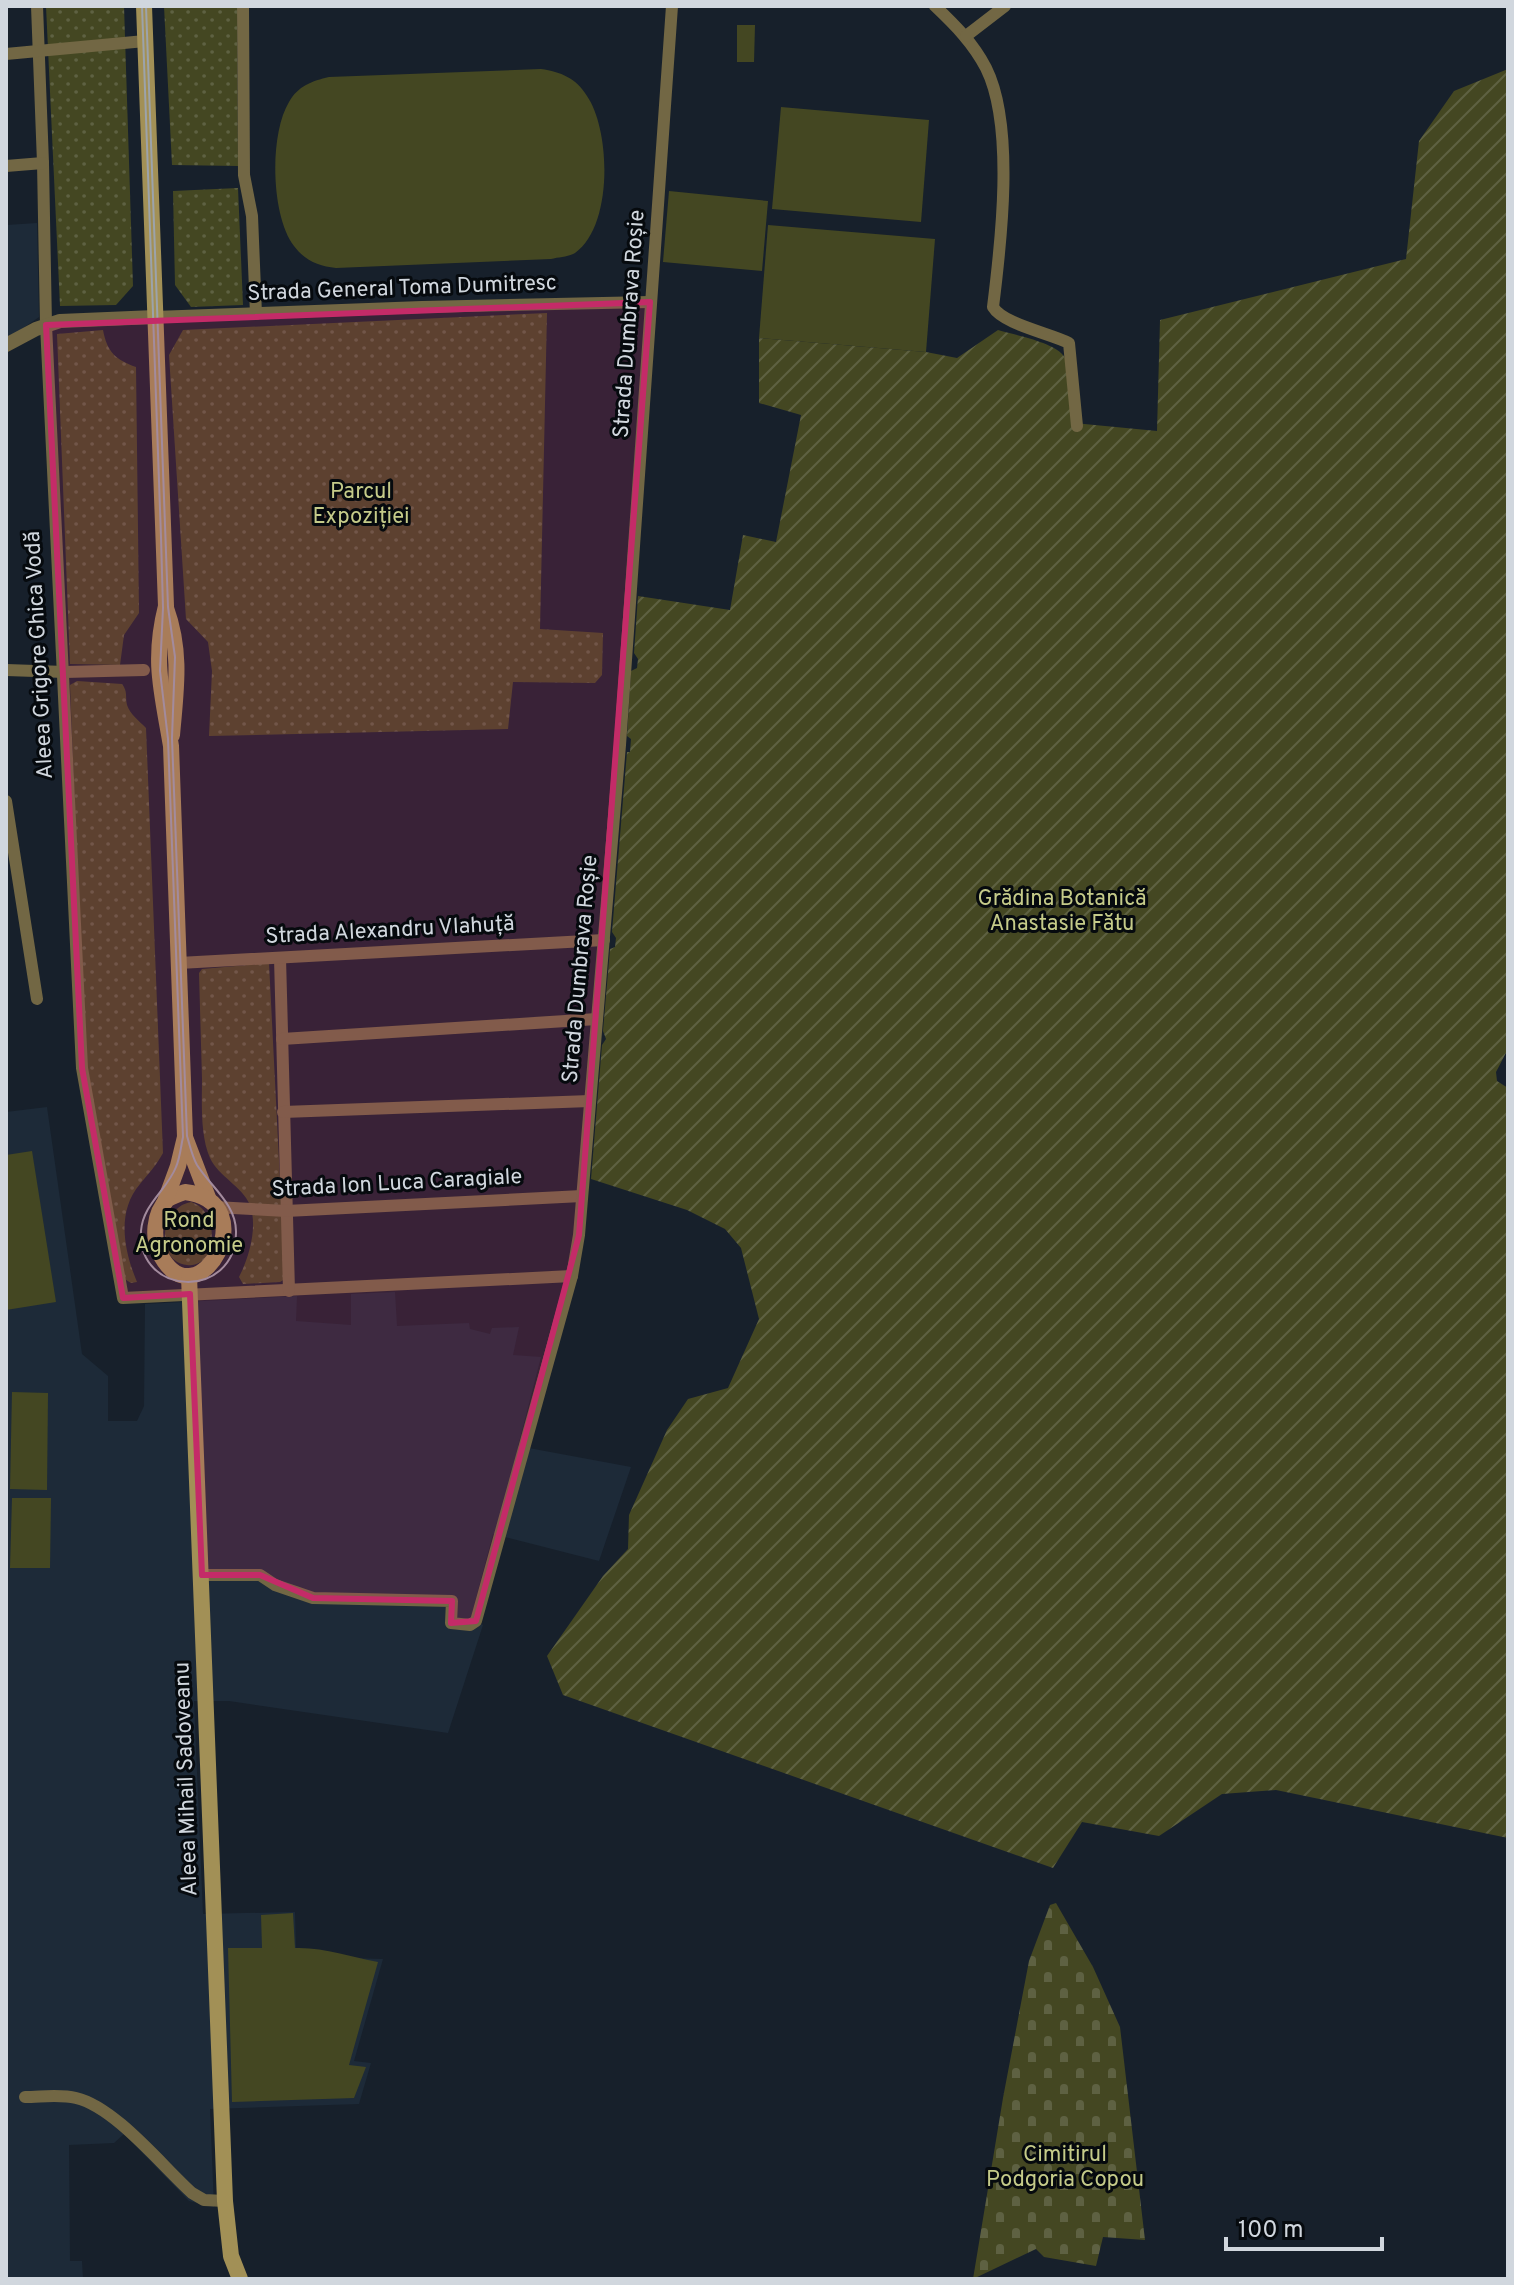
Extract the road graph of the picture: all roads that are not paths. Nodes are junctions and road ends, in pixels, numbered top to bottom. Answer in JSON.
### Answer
{"nodes":[{"id":1,"x":37,"y":6,"type":"edge"},
{"id":2,"x":144,"y":6,"type":"edge"},
{"id":3,"x":243,"y":6,"type":"edge"},
{"id":4,"x":672,"y":6,"type":"edge"},
{"id":5,"x":935,"y":6,"type":"edge"},
{"id":6,"x":1005,"y":6,"type":"edge"},
{"id":7,"x":966,"y":36,"type":"junction"},
{"id":8,"x":145,"y":41,"type":"junction"},
{"id":9,"x":39,"y":50,"type":"junction"},
{"id":10,"x":6,"y":54,"type":"edge"},
{"id":11,"x":43,"y":163,"type":"junction"},
{"id":12,"x":6,"y":166,"type":"edge"},
{"id":13,"x":650,"y":302,"type":"junction"},
{"id":14,"x":256,"y":314,"type":"junction"},
{"id":15,"x":155,"y":317,"type":"junction"},
{"id":16,"x":46,"y":325,"type":"junction"},
{"id":17,"x":6,"y":345,"type":"edge"},
{"id":18,"x":1077,"y":426,"type":"dead end"},
{"id":19,"x":6,"y":670,"type":"edge"},
{"id":20,"x":144,"y":670,"type":"dead end"},
{"id":21,"x":65,"y":672,"type":"junction"},
{"id":22,"x":6,"y":801,"type":"edge"},
{"id":23,"x":604,"y":940,"type":"junction"},
{"id":24,"x":280,"y":958,"type":"junction"},
{"id":25,"x":179,"y":963,"type":"junction"},
{"id":26,"x":37,"y":999,"type":"dead end"},
{"id":27,"x":597,"y":1019,"type":"junction"},
{"id":28,"x":282,"y":1039,"type":"junction"},
{"id":29,"x":590,"y":1101,"type":"junction"},
{"id":30,"x":283,"y":1112,"type":"junction"},
{"id":31,"x":185,"y":1137,"type":"junction"},
{"id":32,"x":582,"y":1196,"type":"junction"},
{"id":33,"x":212,"y":1203,"type":"junction"},
{"id":34,"x":164,"y":1205,"type":"junction"},
{"id":35,"x":286,"y":1211,"type":"junction"},
{"id":36,"x":189,"y":1276,"type":"junction"},
{"id":37,"x":572,"y":1276,"type":"junction"},
{"id":38,"x":289,"y":1291,"type":"junction"},
{"id":39,"x":190,"y":1294,"type":"junction"},
{"id":40,"x":202,"y":1575,"type":"junction"},
{"id":41,"x":25,"y":2097,"type":"dead end"},
{"id":42,"x":225,"y":2201,"type":"junction"},
{"id":43,"x":240,"y":2279,"type":"edge"}],
"edges":[{"from":1,"to":9,"type":"street","name":"Aleea Grigore Ghica Vodă"},
{"from":2,"to":8,"type":"main road"},
{"from":3,"to":14,"type":"street"},
{"from":4,"to":13,"type":"street","name":"Strada Dumbrava Roșie"},
{"from":5,"to":7,"type":"street"},
{"from":6,"to":7,"type":"street"},
{"from":7,"to":18,"type":"street"},
{"from":8,"to":9,"type":"street"},
{"from":8,"to":15,"type":"main road"},
{"from":9,"to":10,"type":"street"},
{"from":9,"to":11,"type":"street","name":"Aleea Grigore Ghica Vodă"},
{"from":11,"to":12,"type":"street"},
{"from":11,"to":16,"type":"street","name":"Aleea Grigore Ghica Vodă"},
{"from":13,"to":14,"type":"street","name":"Strada General Toma Dumitresc"},
{"from":13,"to":23,"type":"street","name":"Strada Dumbrava Roșie"},
{"from":14,"to":15,"type":"street","name":"Strada General Toma Dumitresc"},
{"from":15,"to":16,"type":"street"},
{"from":15,"to":25,"type":"main road"},
{"from":16,"to":17,"type":"street"},
{"from":16,"to":21,"type":"street","name":"Aleea Grigore Ghica Vodă"},
{"from":19,"to":21,"type":"street"},
{"from":20,"to":21,"type":"street"},
{"from":21,"to":39,"type":"street","name":"Aleea Grigore Ghica Vodă"},
{"from":22,"to":26,"type":"street"},
{"from":23,"to":24,"type":"street","name":"Strada Alexandru Vlahuță"},
{"from":23,"to":27,"type":"street","name":"Strada Dumbrava Roșie"},
{"from":24,"to":25,"type":"street","name":"Strada Alexandru Vlahuță"},
{"from":24,"to":28,"type":"street"},
{"from":25,"to":31,"type":"main road"},
{"from":27,"to":28,"type":"street"},
{"from":27,"to":29,"type":"street","name":"Strada Dumbrava Roșie"},
{"from":28,"to":30,"type":"street"},
{"from":29,"to":30,"type":"street"},
{"from":29,"to":32,"type":"street","name":"Strada Dumbrava Roșie"},
{"from":30,"to":35,"type":"street"},
{"from":31,"to":33,"type":"main road"},
{"from":31,"to":34,"type":"main road"},
{"from":32,"to":35,"type":"street","name":"Strada Ion Luca Caragiale"},
{"from":32,"to":37,"type":"street","name":"Strada Dumbrava Roșie"},
{"from":33,"to":34,"type":"main road"},
{"from":33,"to":35,"type":"street","name":"Strada Ion Luca Caragiale"},
{"from":33,"to":36,"type":"main road"},
{"from":34,"to":36,"type":"main road"},
{"from":35,"to":38,"type":"street"},
{"from":36,"to":39,"type":"main road","name":"Aleea Mihail Sadoveanu"},
{"from":37,"to":38,"type":"street"},
{"from":37,"to":40,"type":"street","name":"Strada Dumbrava Roșie"},
{"from":38,"to":39,"type":"street"},
{"from":39,"to":40,"type":"main road","name":"Aleea Mihail Sadoveanu"},
{"from":40,"to":42,"type":"main road","name":"Aleea Mihail Sadoveanu"},
{"from":41,"to":42,"type":"street"},
{"from":42,"to":43,"type":"main road","name":"Aleea Mihail Sadoveanu"}]}
